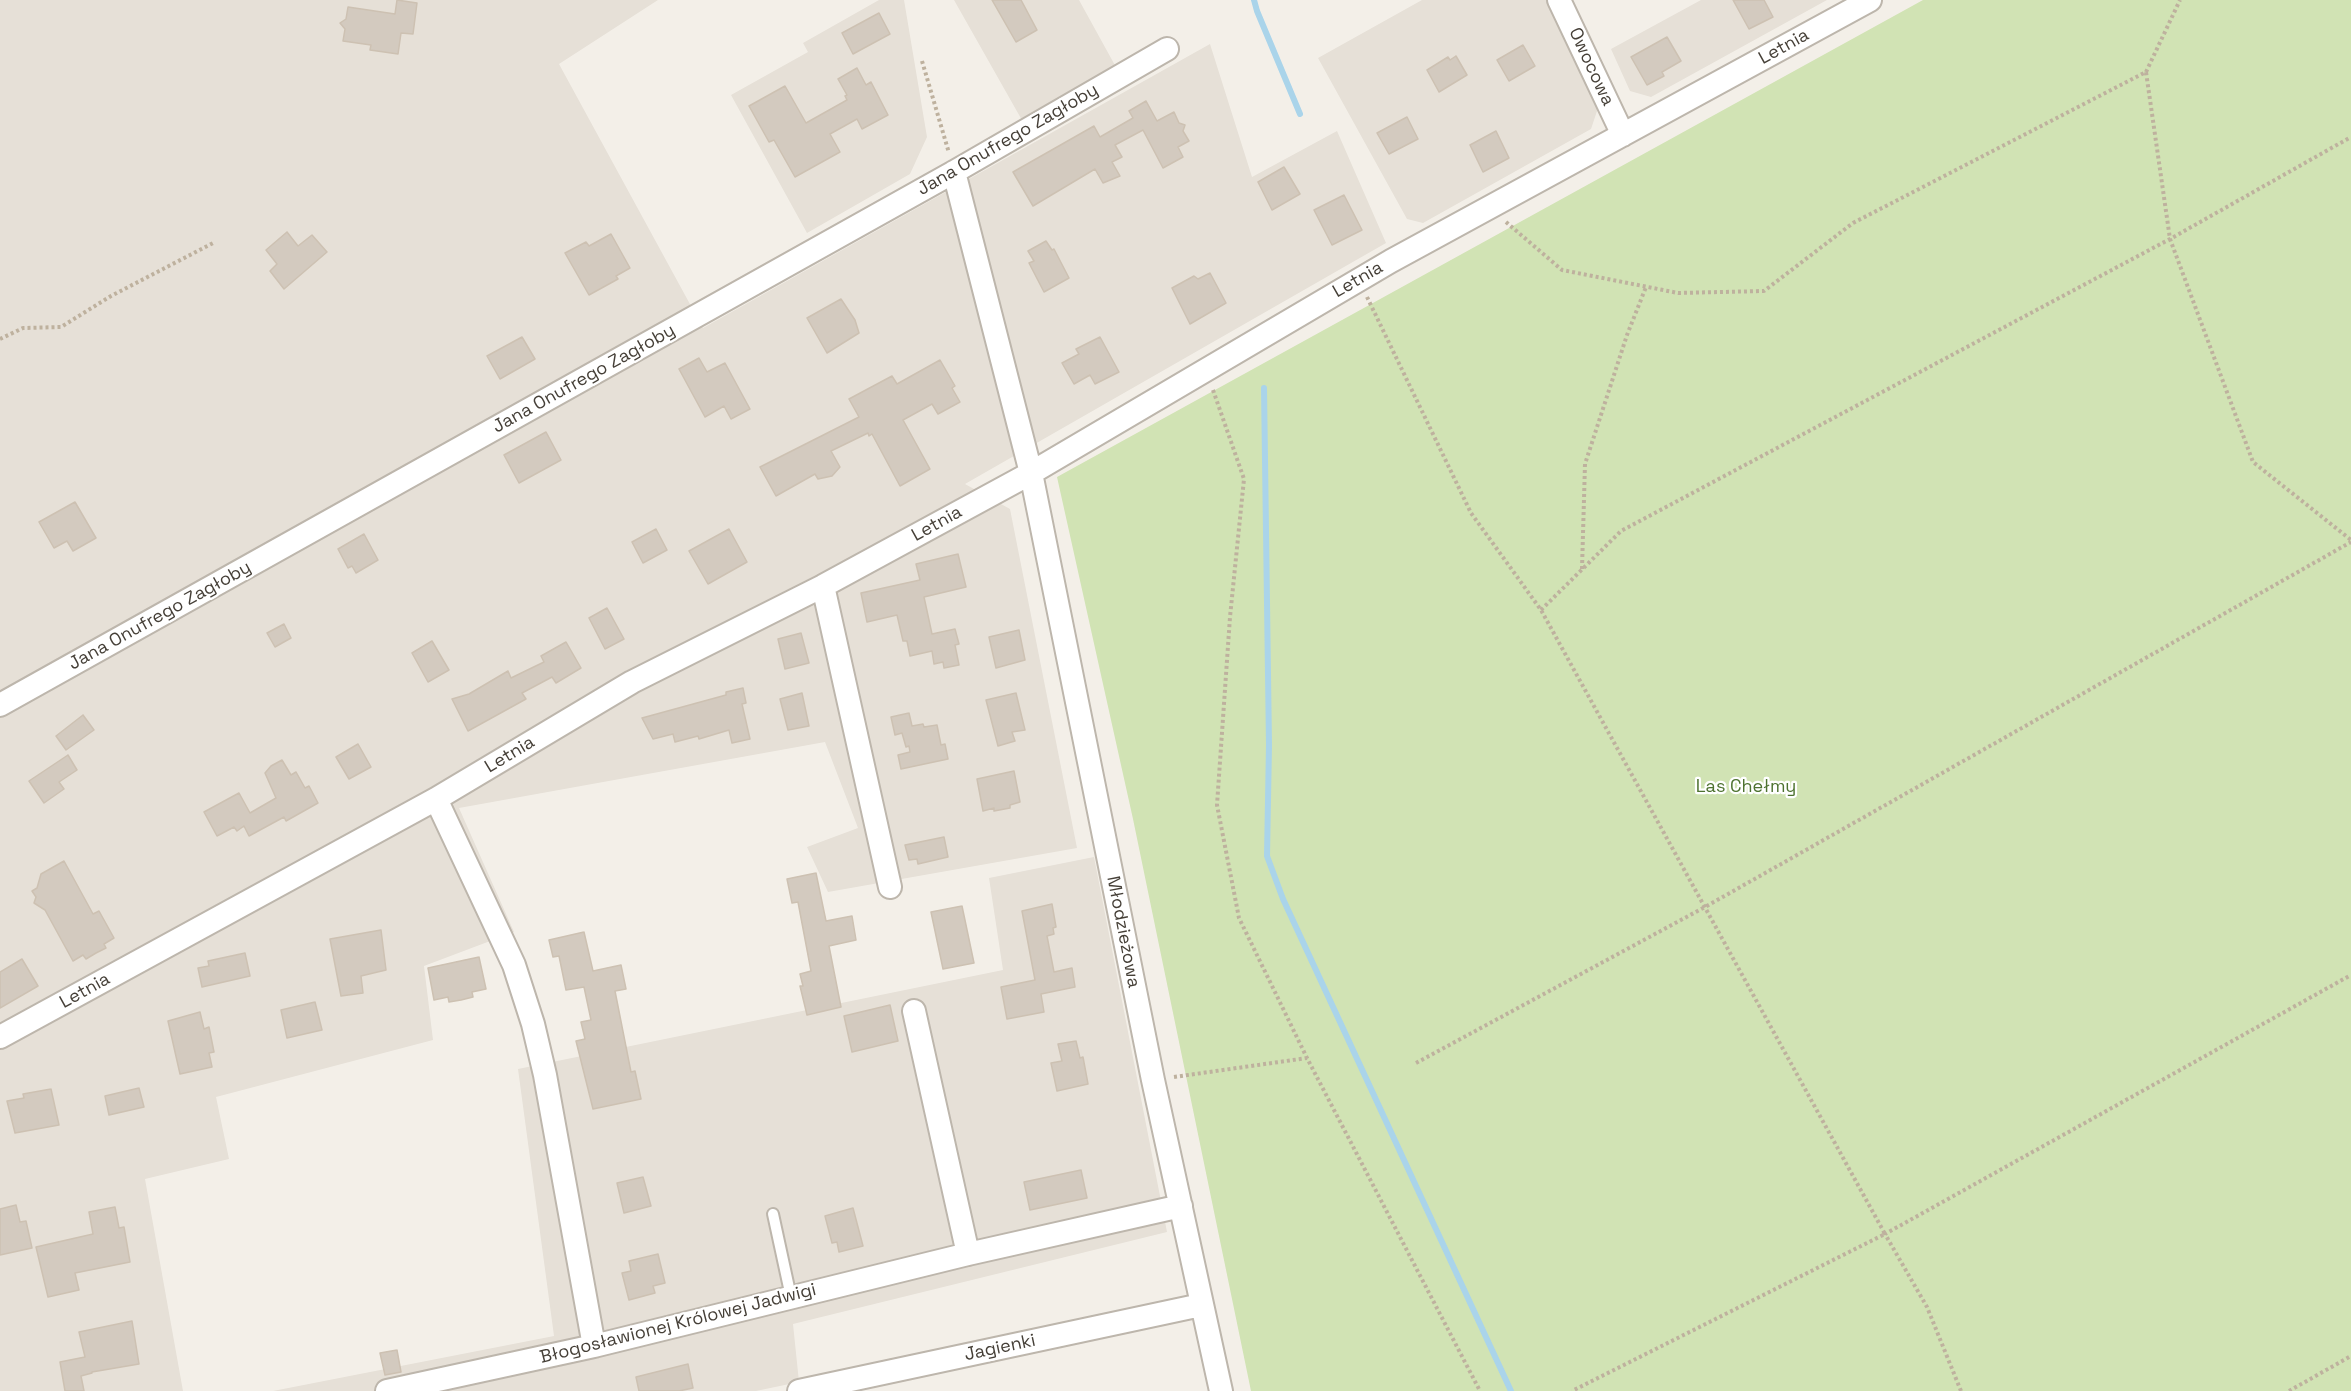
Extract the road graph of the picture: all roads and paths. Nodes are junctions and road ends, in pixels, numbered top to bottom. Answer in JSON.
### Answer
{"nodes":[{"id":1,"x":1559,"y":0,"type":"edge"},
{"id":2,"x":1870,"y":0,"type":"edge"},
{"id":3,"x":2180,"y":0,"type":"edge"},
{"id":4,"x":1167,"y":49,"type":"dead end"},
{"id":5,"x":922,"y":62,"type":"dead end"},
{"id":6,"x":2146,"y":72,"type":"junction"},
{"id":7,"x":1623,"y":135,"type":"junction"},
{"id":8,"x":2351,"y":137,"type":"edge"},
{"id":9,"x":954,"y":172,"type":"junction"},
{"id":10,"x":1490,"y":207,"type":"junction"},
{"id":11,"x":2170,"y":239,"type":"junction"},
{"id":12,"x":215,"y":242,"type":"dead end"},
{"id":13,"x":1359,"y":280,"type":"junction"},
{"id":14,"x":1646,"y":287,"type":"junction"},
{"id":15,"x":0,"y":339,"type":"edge"},
{"id":16,"x":1206,"y":369,"type":"junction"},
{"id":17,"x":1031,"y":472,"type":"junction"},
{"id":18,"x":2351,"y":541,"type":"edge"},
{"id":19,"x":1582,"y":570,"type":"junction"},
{"id":20,"x":823,"y":586,"type":"junction"},
{"id":21,"x":1541,"y":610,"type":"junction"},
{"id":22,"x":0,"y":705,"type":"edge"},
{"id":23,"x":436,"y":799,"type":"junction"},
{"id":24,"x":890,"y":886,"type":"dead end"},
{"id":25,"x":1705,"y":907,"type":"junction"},
{"id":26,"x":2351,"y":975,"type":"edge"},
{"id":27,"x":914,"y":1011,"type":"dead end"},
{"id":28,"x":0,"y":1037,"type":"edge"},
{"id":29,"x":1307,"y":1058,"type":"junction"},
{"id":30,"x":1416,"y":1064,"type":"dead end"},
{"id":31,"x":1153,"y":1080,"type":"junction"},
{"id":32,"x":1181,"y":1206,"type":"junction"},
{"id":33,"x":773,"y":1214,"type":"dead end"},
{"id":34,"x":1885,"y":1234,"type":"junction"},
{"id":35,"x":968,"y":1254,"type":"junction"},
{"id":36,"x":791,"y":1297,"type":"junction"},
{"id":37,"x":1202,"y":1305,"type":"junction"},
{"id":38,"x":594,"y":1346,"type":"junction"},
{"id":39,"x":2351,"y":1356,"type":"edge"},
{"id":40,"x":387,"y":1391,"type":"edge"},
{"id":41,"x":800,"y":1391,"type":"edge"},
{"id":42,"x":1221,"y":1391,"type":"edge"},
{"id":43,"x":1480,"y":1391,"type":"edge"},
{"id":44,"x":1572,"y":1391,"type":"edge"},
{"id":45,"x":1961,"y":1391,"type":"edge"},
{"id":46,"x":2289,"y":1391,"type":"edge"}],
"edges":[{"from":1,"to":7,"type":"street","name":"Owocowa"},
{"from":2,"to":7,"type":"street","name":"Letnia"},
{"from":3,"to":6,"type":"path"},
{"from":4,"to":9,"type":"street","name":"Jana Onufrego Zagłoby"},
{"from":5,"to":9,"type":"path"},
{"from":6,"to":11,"type":"path"},
{"from":6,"to":14,"type":"path"},
{"from":7,"to":10,"type":"street","name":"Letnia"},
{"from":8,"to":11,"type":"path"},
{"from":9,"to":17,"type":"street","name":"Młodzieżowa"},
{"from":9,"to":22,"type":"street","name":"Jana Onufrego Zagłoby"},
{"from":10,"to":13,"type":"street","name":"Letnia"},
{"from":10,"to":14,"type":"path"},
{"from":11,"to":18,"type":"path"},
{"from":11,"to":19,"type":"path"},
{"from":12,"to":15,"type":"path"},
{"from":13,"to":16,"type":"street","name":"Letnia"},
{"from":13,"to":21,"type":"path"},
{"from":14,"to":19,"type":"path"},
{"from":16,"to":17,"type":"street","name":"Letnia"},
{"from":16,"to":29,"type":"path"},
{"from":17,"to":20,"type":"street","name":"Letnia"},
{"from":17,"to":31,"type":"street","name":"Młodzieżowa"},
{"from":18,"to":25,"type":"path"},
{"from":19,"to":21,"type":"path"},
{"from":20,"to":23,"type":"street","name":"Letnia"},
{"from":20,"to":24,"type":"street"},
{"from":21,"to":25,"type":"path"},
{"from":23,"to":28,"type":"street","name":"Letnia"},
{"from":23,"to":38,"type":"street"},
{"from":25,"to":30,"type":"path"},
{"from":25,"to":34,"type":"path"},
{"from":26,"to":34,"type":"path"},
{"from":27,"to":35,"type":"street"},
{"from":29,"to":31,"type":"path"},
{"from":29,"to":43,"type":"path"},
{"from":31,"to":32,"type":"street","name":"Młodzieżowa"},
{"from":32,"to":35,"type":"street","name":"Błogosławionej Królowej Jadwigi"},
{"from":32,"to":37,"type":"street","name":"Młodzieżowa"},
{"from":33,"to":36,"type":"lane"},
{"from":34,"to":44,"type":"path"},
{"from":34,"to":45,"type":"path"},
{"from":35,"to":36,"type":"street","name":"Błogosławionej Królowej Jadwigi"},
{"from":36,"to":38,"type":"street","name":"Błogosławionej Królowej Jadwigi"},
{"from":37,"to":41,"type":"street","name":"Jagienki"},
{"from":37,"to":42,"type":"street","name":"Młodzieżowa"},
{"from":38,"to":40,"type":"street","name":"Błogosławionej Królowej Jadwigi"},
{"from":39,"to":46,"type":"path"}]}
